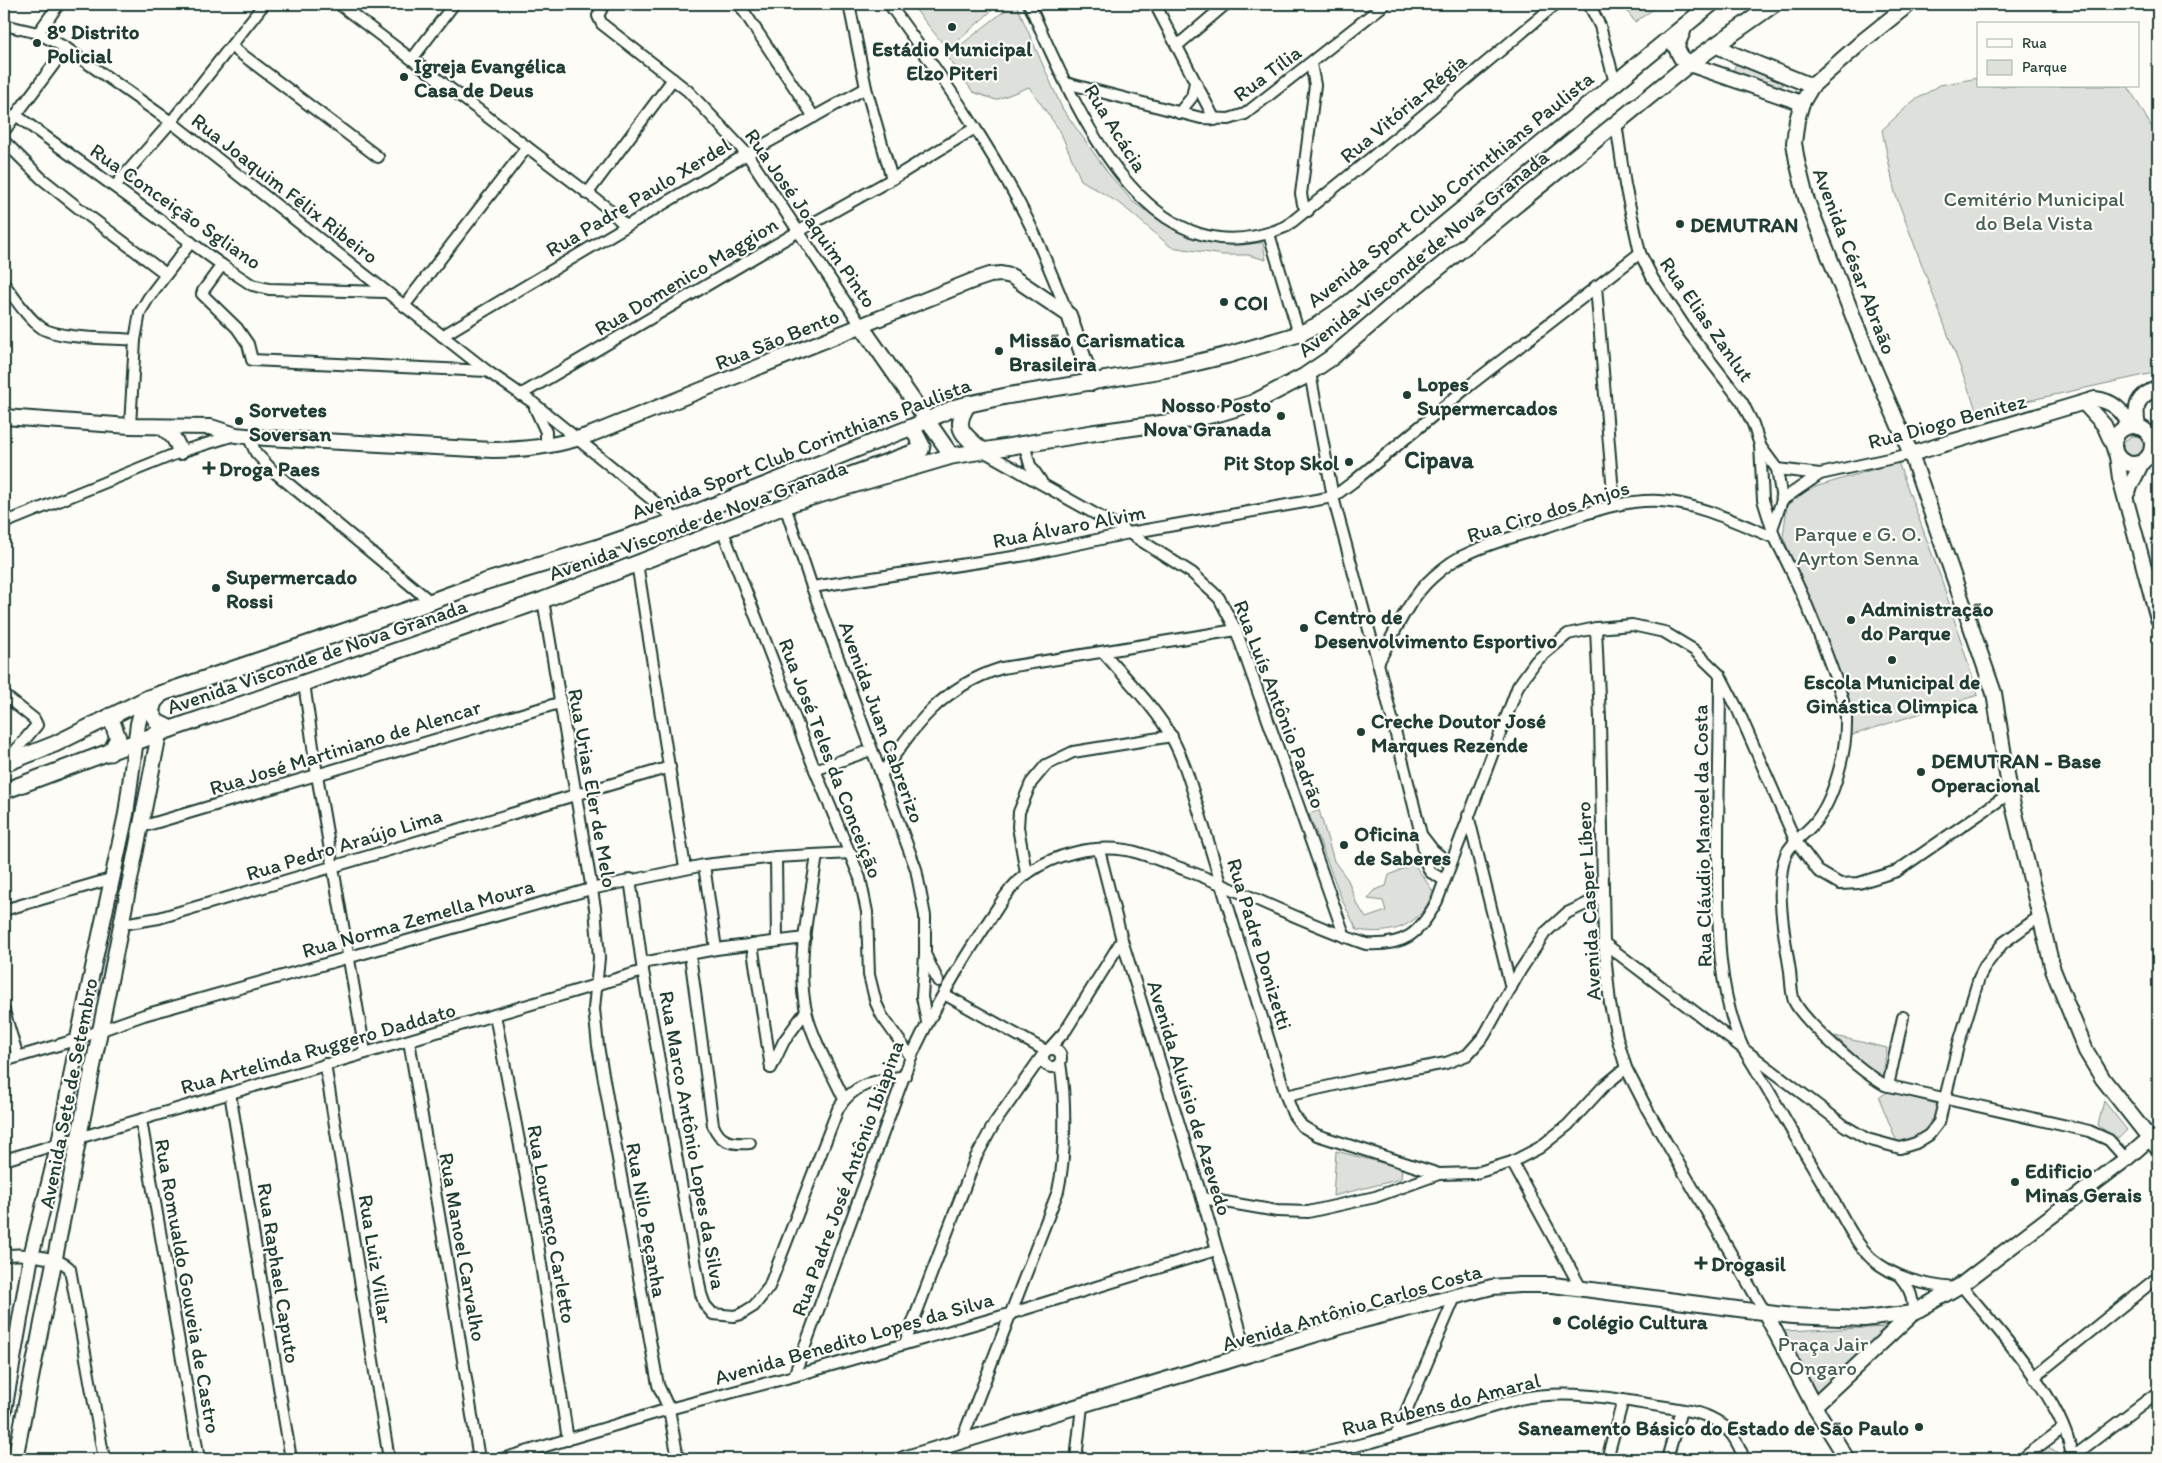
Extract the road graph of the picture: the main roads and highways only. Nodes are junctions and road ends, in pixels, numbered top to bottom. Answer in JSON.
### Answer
{"nodes":[{"id":1,"x":1711,"y":4,"type":"edge"},
{"id":2,"x":1774,"y":4,"type":"edge"},
{"id":3,"x":1685,"y":27,"type":"junction"},
{"id":4,"x":1689,"y":64,"type":"junction"},
{"id":5,"x":969,"y":403,"type":"junction"},
{"id":6,"x":912,"y":427,"type":"junction"},
{"id":7,"x":982,"y":450,"type":"junction"},
{"id":8,"x":790,"y":504,"type":"junction"},
{"id":9,"x":162,"y":693,"type":"junction"},
{"id":10,"x":110,"y":716,"type":"junction"},
{"id":11,"x":165,"y":732,"type":"junction"},
{"id":12,"x":110,"y":753,"type":"junction"},
{"id":13,"x":4,"y":764,"type":"edge"},
{"id":14,"x":4,"y":791,"type":"edge"}],
"edges":[{"from":1,"to":3,"type":"main road","name":"Avenida Sport Club Corinthians Paulista"},
{"from":2,"to":4,"type":"main road","name":"Avenida Visconde de Nova Granada"},
{"from":3,"to":4,"type":"main road"},
{"from":3,"to":5,"type":"main road","name":"Avenida Sport Club Corinthians Paulista"},
{"from":4,"to":7,"type":"main road","name":"Avenida Visconde de Nova Granada"},
{"from":5,"to":6,"type":"main road","name":"Avenida Sport Club Corinthians Paulista"},
{"from":5,"to":7,"type":"main road"},
{"from":6,"to":8,"type":"main road"},
{"from":6,"to":9,"type":"main road","name":"Avenida Sport Club Corinthians Paulista"},
{"from":7,"to":8,"type":"main road","name":"Avenida Visconde de Nova Granada"},
{"from":8,"to":11,"type":"main road","name":"Avenida Visconde de Nova Granada"},
{"from":9,"to":10,"type":"main road","name":"Avenida Sport Club Corinthians Paulista"},
{"from":9,"to":11,"type":"main road"},
{"from":10,"to":12,"type":"main road"},
{"from":10,"to":13,"type":"main road","name":"Avenida Sport Club Corinthians Paulista"},
{"from":11,"to":12,"type":"main road","name":"Avenida Visconde de Nova Granada"},
{"from":12,"to":14,"type":"main road","name":"Avenida Visconde de Nova Granada"}]}
